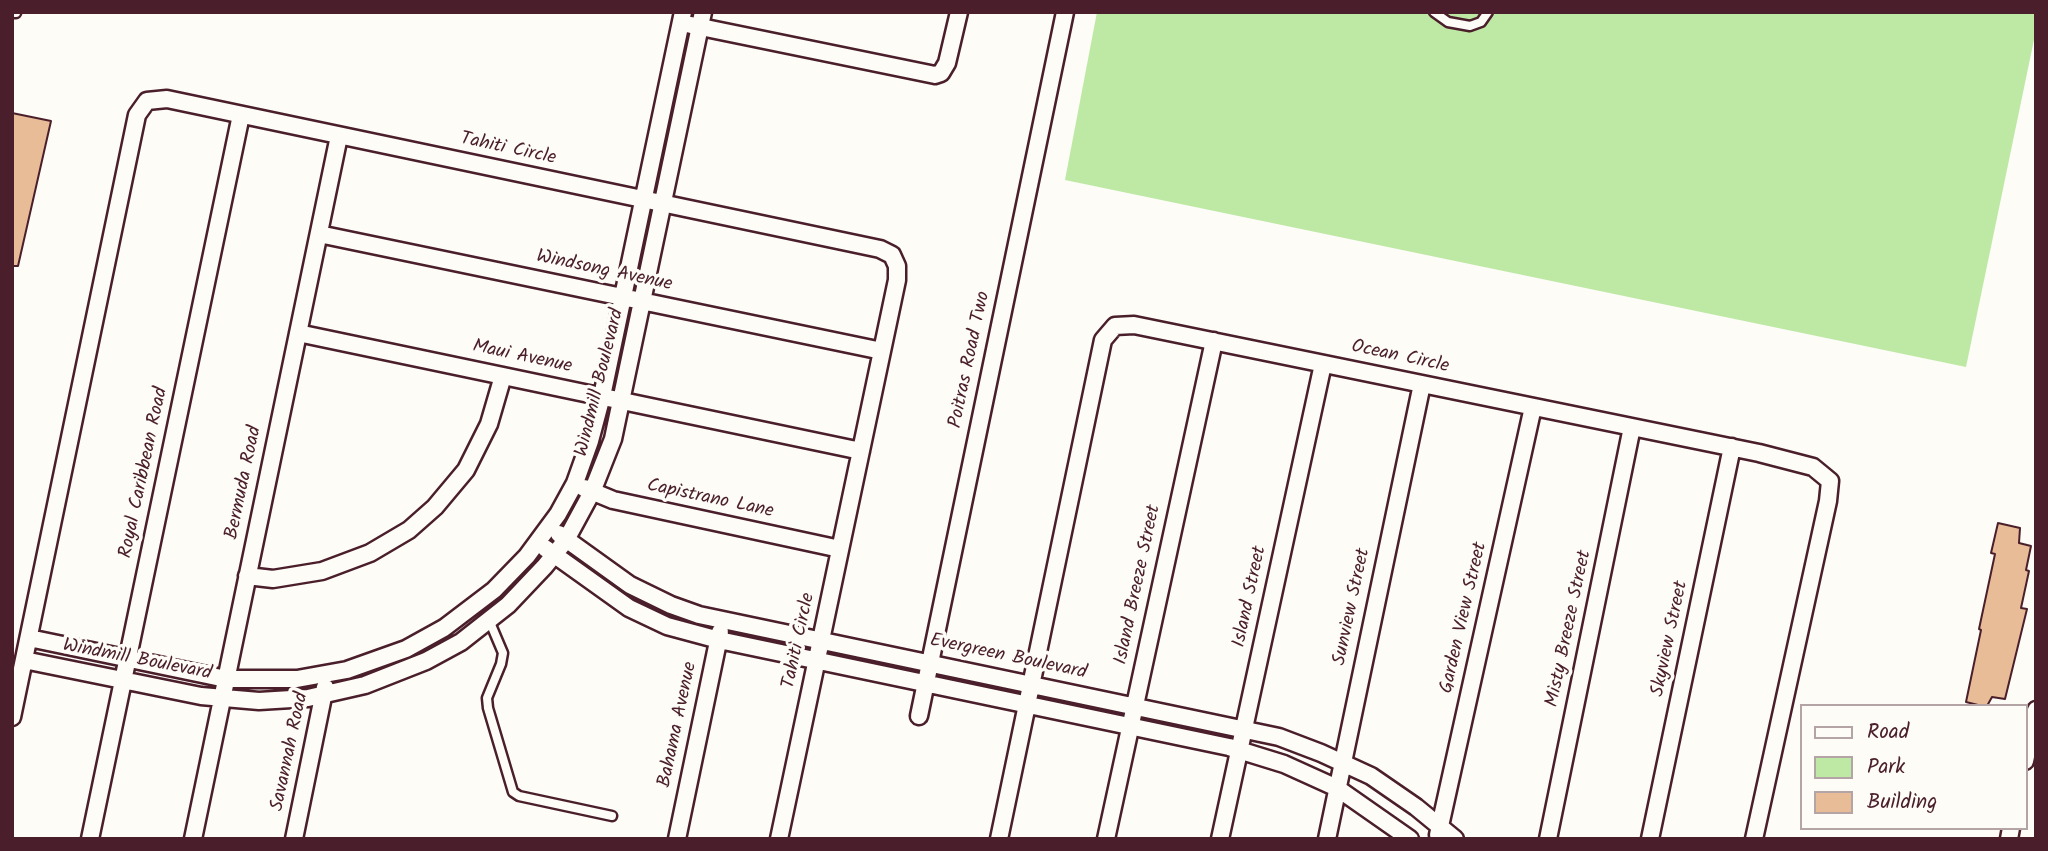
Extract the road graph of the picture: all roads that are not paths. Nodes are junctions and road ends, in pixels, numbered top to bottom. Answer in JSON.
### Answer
{"nodes":[{"id":1,"x":959,"y":12,"type":"edge"},
{"id":2,"x":1065,"y":12,"type":"edge"},
{"id":3,"x":1434,"y":12,"type":"edge"},
{"id":4,"x":1488,"y":12,"type":"edge"},
{"id":5,"x":681,"y":18,"type":"edge"},
{"id":6,"x":701,"y":20,"type":"edge"},
{"id":7,"x":241,"y":116,"type":"junction"},
{"id":8,"x":339,"y":136,"type":"junction"},
{"id":9,"x":644,"y":200,"type":"junction"},
{"id":10,"x":663,"y":204,"type":"junction"},
{"id":11,"x":319,"y":234,"type":"junction"},
{"id":12,"x":623,"y":298,"type":"junction"},
{"id":13,"x":643,"y":301,"type":"junction"},
{"id":14,"x":298,"y":333,"type":"junction"},
{"id":15,"x":1214,"y":341,"type":"junction"},
{"id":16,"x":881,"y":351,"type":"junction"},
{"id":17,"x":1323,"y":364,"type":"junction"},
{"id":18,"x":503,"y":376,"type":"junction"},
{"id":19,"x":1422,"y":384,"type":"junction"},
{"id":20,"x":602,"y":396,"type":"junction"},
{"id":21,"x":622,"y":401,"type":"junction"},
{"id":22,"x":1533,"y":407,"type":"junction"},
{"id":23,"x":1632,"y":427,"type":"junction"},
{"id":24,"x":1732,"y":447,"type":"junction"},
{"id":25,"x":861,"y":450,"type":"junction"},
{"id":26,"x":575,"y":483,"type":"junction"},
{"id":27,"x":592,"y":492,"type":"junction"},
{"id":28,"x":549,"y":527,"type":"junction"},
{"id":29,"x":566,"y":540,"type":"junction"},
{"id":30,"x":538,"y":542,"type":"junction"},
{"id":31,"x":840,"y":549,"type":"junction"},
{"id":32,"x":554,"y":555,"type":"junction"},
{"id":33,"x":247,"y":576,"type":"junction"},
{"id":34,"x":489,"y":620,"type":"junction"},
{"id":35,"x":723,"y":620,"type":"junction"},
{"id":36,"x":29,"y":638,"type":"junction"},
{"id":37,"x":719,"y":640,"type":"junction"},
{"id":38,"x":821,"y":641,"type":"junction"},
{"id":39,"x":24,"y":660,"type":"junction"},
{"id":40,"x":127,"y":660,"type":"junction"},
{"id":41,"x":817,"y":661,"type":"junction"},
{"id":42,"x":929,"y":663,"type":"junction"},
{"id":43,"x":326,"y":674,"type":"junction"},
{"id":44,"x":226,"y":679,"type":"junction"},
{"id":45,"x":123,"y":681,"type":"junction"},
{"id":46,"x":925,"y":684,"type":"junction"},
{"id":47,"x":1033,"y":684,"type":"junction"},
{"id":48,"x":325,"y":695,"type":"junction"},
{"id":49,"x":222,"y":699,"type":"junction"},
{"id":50,"x":1027,"y":704,"type":"junction"},
{"id":51,"x":1134,"y":705,"type":"junction"},
{"id":52,"x":2036,"y":710,"type":"edge"},
{"id":53,"x":919,"y":716,"type":"dead end"},
{"id":54,"x":12,"y":717,"type":"edge"},
{"id":55,"x":1130,"y":726,"type":"junction"},
{"id":56,"x":1244,"y":730,"type":"junction"},
{"id":57,"x":1238,"y":750,"type":"junction"},
{"id":58,"x":2027,"y":752,"type":"edge"},
{"id":59,"x":1342,"y":762,"type":"junction"},
{"id":60,"x":1338,"y":788,"type":"junction"},
{"id":61,"x":612,"y":817,"type":"dead end"},
{"id":62,"x":1439,"y":833,"type":"edge"},
{"id":63,"x":90,"y":839,"type":"edge"},
{"id":64,"x":193,"y":839,"type":"edge"},
{"id":65,"x":294,"y":839,"type":"edge"},
{"id":66,"x":677,"y":839,"type":"edge"},
{"id":67,"x":779,"y":839,"type":"edge"},
{"id":68,"x":999,"y":839,"type":"edge"},
{"id":69,"x":1106,"y":839,"type":"edge"},
{"id":70,"x":1220,"y":839,"type":"edge"},
{"id":71,"x":1327,"y":839,"type":"edge"},
{"id":72,"x":1410,"y":839,"type":"edge"},
{"id":73,"x":1455,"y":839,"type":"edge"},
{"id":74,"x":1548,"y":839,"type":"edge"},
{"id":75,"x":1650,"y":839,"type":"edge"},
{"id":76,"x":1754,"y":839,"type":"edge"}],
"edges":[{"from":1,"to":6,"type":"street"},
{"from":2,"to":42,"type":"street","name":"Poitras Road Two"},
{"from":3,"to":4,"type":"lane"},
{"from":5,"to":6,"type":"street"},
{"from":5,"to":9,"type":"street","name":"Windmill Boulevard"},
{"from":6,"to":10,"type":"street","name":"Windmill Boulevard"},
{"from":7,"to":8,"type":"street","name":"Tahiti Circle"},
{"from":7,"to":36,"type":"street","name":"Tahiti Circle"},
{"from":7,"to":40,"type":"street","name":"Royal Caribbean Road"},
{"from":8,"to":9,"type":"street","name":"Tahiti Circle"},
{"from":8,"to":11,"type":"street","name":"Bermuda Road"},
{"from":9,"to":10,"type":"street","name":"Tahiti Circle"},
{"from":9,"to":12,"type":"street","name":"Windmill Boulevard"},
{"from":10,"to":13,"type":"street","name":"Windmill Boulevard"},
{"from":10,"to":16,"type":"street","name":"Tahiti Circle"},
{"from":11,"to":12,"type":"street","name":"Windsong Avenue"},
{"from":11,"to":14,"type":"street","name":"Bermuda Road"},
{"from":12,"to":13,"type":"street","name":"Windsong Avenue"},
{"from":12,"to":20,"type":"street","name":"Windmill Boulevard"},
{"from":13,"to":16,"type":"street","name":"Windsong Avenue"},
{"from":13,"to":21,"type":"street","name":"Windmill Boulevard"},
{"from":14,"to":18,"type":"street","name":"Maui Avenue"},
{"from":14,"to":33,"type":"street","name":"Bermuda Road"},
{"from":15,"to":17,"type":"street","name":"Ocean Circle"},
{"from":15,"to":47,"type":"street","name":"Ocean Circle"},
{"from":15,"to":51,"type":"street","name":"Island Breeze Street"},
{"from":16,"to":25,"type":"street","name":"Tahiti Circle"},
{"from":17,"to":19,"type":"street","name":"Ocean Circle"},
{"from":17,"to":56,"type":"street","name":"Island Street"},
{"from":18,"to":20,"type":"street","name":"Maui Avenue"},
{"from":18,"to":33,"type":"street"},
{"from":19,"to":22,"type":"street","name":"Ocean Circle"},
{"from":19,"to":59,"type":"street","name":"Sunview Street"},
{"from":20,"to":21,"type":"street","name":"Maui Avenue"},
{"from":20,"to":26,"type":"street","name":"Windmill Boulevard"},
{"from":21,"to":25,"type":"street","name":"Maui Avenue"},
{"from":21,"to":27,"type":"street","name":"Windmill Boulevard"},
{"from":22,"to":23,"type":"street","name":"Ocean Circle"},
{"from":22,"to":62,"type":"street","name":"Garden View Street"},
{"from":23,"to":24,"type":"street","name":"Ocean Circle"},
{"from":23,"to":74,"type":"street","name":"Misty Breeze Street"},
{"from":24,"to":75,"type":"street","name":"Skyview Street"},
{"from":24,"to":76,"type":"street","name":"Ocean Circle"},
{"from":25,"to":31,"type":"street","name":"Tahiti Circle"},
{"from":26,"to":27,"type":"street","name":"Capistrano Lane"},
{"from":26,"to":28,"type":"street","name":"Windmill Boulevard"},
{"from":27,"to":29,"type":"street","name":"Windmill Boulevard"},
{"from":27,"to":31,"type":"street","name":"Capistrano Lane"},
{"from":28,"to":29,"type":"street","name":"Evergreen Boulevard"},
{"from":28,"to":30,"type":"street","name":"Windmill Boulevard"},
{"from":29,"to":32,"type":"street","name":"Windmill Boulevard"},
{"from":29,"to":35,"type":"street","name":"Evergreen Boulevard"},
{"from":30,"to":32,"type":"street"},
{"from":30,"to":43,"type":"street","name":"Windmill Boulevard"},
{"from":31,"to":38,"type":"street","name":"Tahiti Circle"},
{"from":32,"to":34,"type":"street","name":"Windmill Boulevard"},
{"from":32,"to":37,"type":"street"},
{"from":33,"to":44,"type":"street","name":"Bermuda Road"},
{"from":34,"to":48,"type":"street","name":"Windmill Boulevard"},
{"from":34,"to":61,"type":"lane"},
{"from":35,"to":37,"type":"street","name":"Bahama Avenue"},
{"from":35,"to":38,"type":"street","name":"Evergreen Boulevard"},
{"from":36,"to":39,"type":"street","name":"Tahiti Circle"},
{"from":36,"to":40,"type":"street","name":"Windmill Boulevard"},
{"from":37,"to":41,"type":"street"},
{"from":37,"to":66,"type":"street","name":"Bahama Avenue"},
{"from":38,"to":41,"type":"street","name":"Tahiti Circle"},
{"from":38,"to":42,"type":"street","name":"Evergreen Boulevard"},
{"from":39,"to":45,"type":"street","name":"Windmill Boulevard"},
{"from":39,"to":54,"type":"street","name":"Tahiti Circle"},
{"from":40,"to":44,"type":"street","name":"Windmill Boulevard"},
{"from":40,"to":45,"type":"street","name":"Royal Caribbean Road"},
{"from":41,"to":46,"type":"street"},
{"from":41,"to":67,"type":"street","name":"Tahiti Circle"},
{"from":42,"to":46,"type":"street","name":"Poitras Road Two"},
{"from":42,"to":47,"type":"street","name":"Evergreen Boulevard"},
{"from":43,"to":44,"type":"street","name":"Windmill Boulevard"},
{"from":43,"to":48,"type":"street","name":"Savannah Road"},
{"from":44,"to":49,"type":"street","name":"Bermuda Road"},
{"from":45,"to":49,"type":"street","name":"Windmill Boulevard"},
{"from":45,"to":63,"type":"street","name":"Royal Caribbean Road"},
{"from":46,"to":50,"type":"street"},
{"from":46,"to":53,"type":"street","name":"Poitras Road Two"},
{"from":47,"to":50,"type":"street","name":"Ocean Circle"},
{"from":47,"to":51,"type":"street","name":"Evergreen Boulevard"},
{"from":48,"to":49,"type":"street","name":"Windmill Boulevard"},
{"from":48,"to":65,"type":"street","name":"Savannah Road"},
{"from":49,"to":64,"type":"street","name":"Bermuda Road"},
{"from":50,"to":55,"type":"street"},
{"from":50,"to":68,"type":"street","name":"Ocean Circle"},
{"from":51,"to":55,"type":"street","name":"Island Breeze Street"},
{"from":51,"to":56,"type":"street","name":"Evergreen Boulevard"},
{"from":52,"to":58,"type":"street"},
{"from":55,"to":57,"type":"street"},
{"from":55,"to":69,"type":"street","name":"Island Breeze Street"},
{"from":56,"to":57,"type":"street","name":"Island Street"},
{"from":56,"to":59,"type":"street","name":"Evergreen Boulevard"},
{"from":57,"to":60,"type":"street"},
{"from":57,"to":70,"type":"street","name":"Island Street"},
{"from":59,"to":60,"type":"street","name":"Sunview Street"},
{"from":59,"to":62,"type":"street","name":"Evergreen Boulevard"},
{"from":60,"to":71,"type":"street","name":"Sunview Street"},
{"from":60,"to":72,"type":"street"},
{"from":62,"to":73,"type":"street","name":"Evergreen Boulevard"}]}
